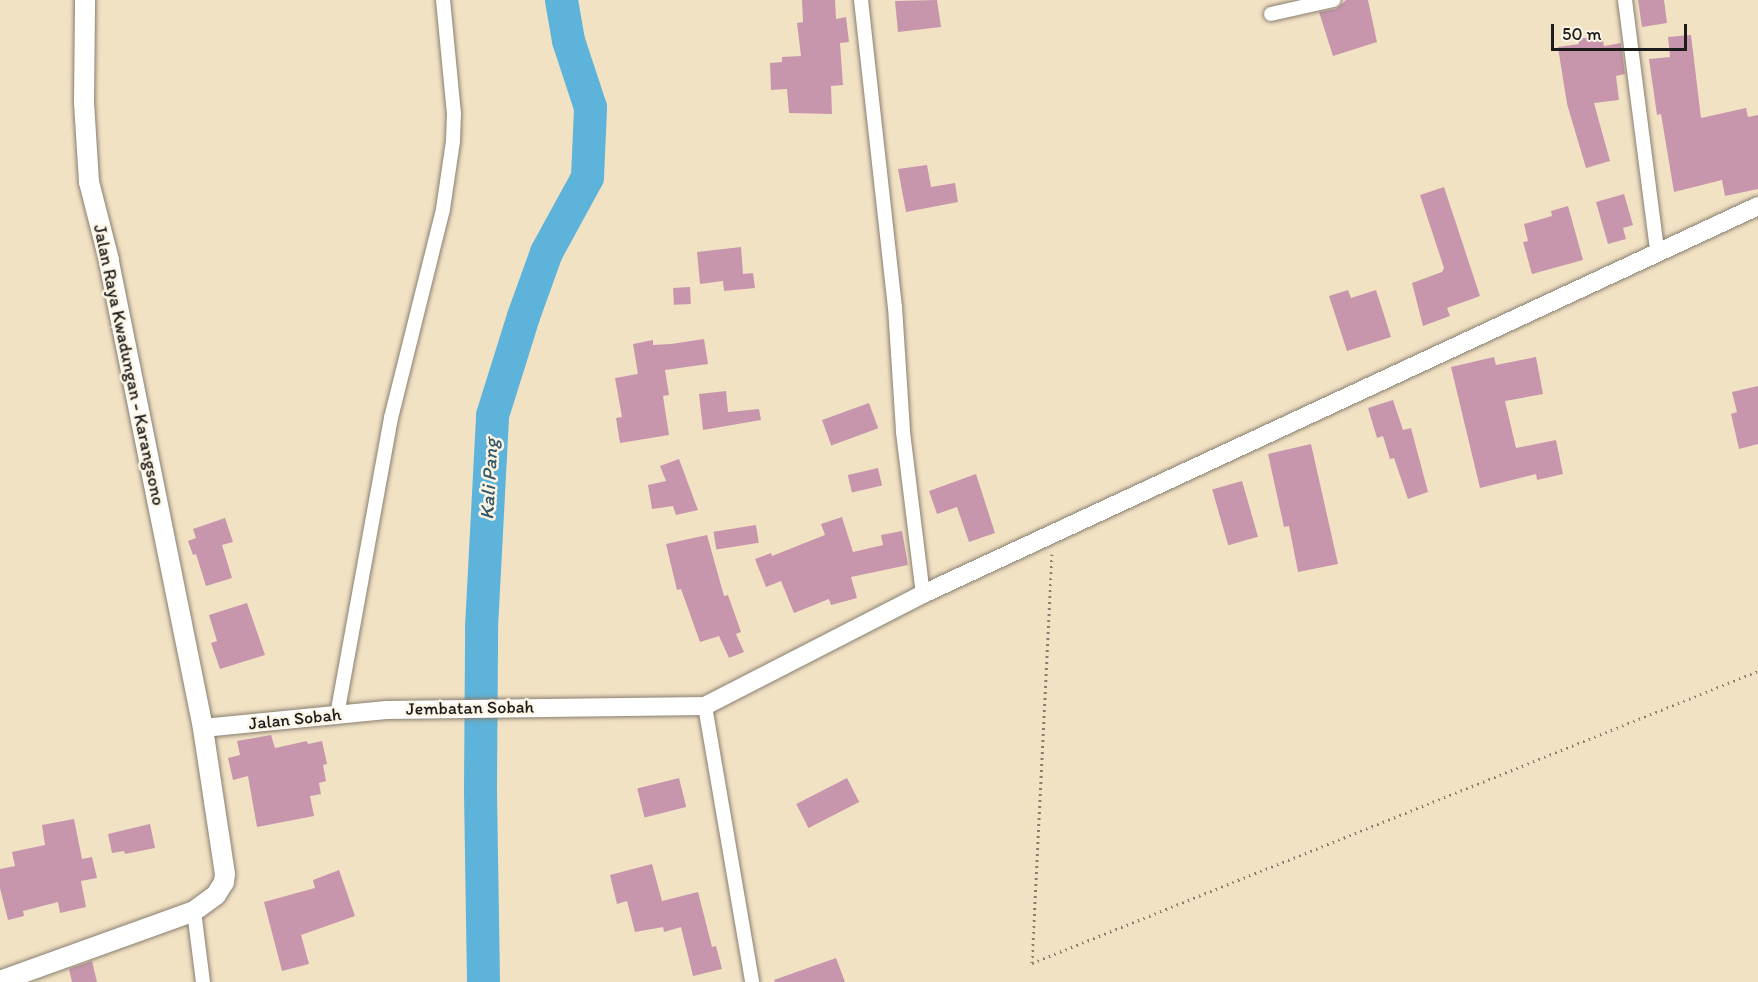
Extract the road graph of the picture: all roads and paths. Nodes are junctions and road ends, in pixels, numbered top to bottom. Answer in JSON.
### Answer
{"nodes":[{"id":1,"x":85,"y":0,"type":"edge"},
{"id":2,"x":443,"y":0,"type":"edge"},
{"id":3,"x":861,"y":0,"type":"edge"},
{"id":4,"x":1334,"y":0,"type":"edge"},
{"id":5,"x":1625,"y":0,"type":"edge"},
{"id":6,"x":1271,"y":14,"type":"dead end"},
{"id":7,"x":1758,"y":206,"type":"edge"},
{"id":8,"x":1657,"y":251,"type":"junction"},
{"id":9,"x":1053,"y":533,"type":"junction"},
{"id":10,"x":923,"y":594,"type":"junction"},
{"id":11,"x":1758,"y":671,"type":"edge"},
{"id":12,"x":705,"y":706,"type":"junction"},
{"id":13,"x":386,"y":710,"type":"joint"},
{"id":14,"x":338,"y":715,"type":"junction"},
{"id":15,"x":203,"y":728,"type":"junction"},
{"id":16,"x":194,"y":910,"type":"junction"},
{"id":17,"x":0,"y":981,"type":"edge"},
{"id":18,"x":203,"y":982,"type":"edge"},
{"id":19,"x":752,"y":982,"type":"edge"}],
"edges":[{"from":1,"to":15,"type":"main road","name":"Jalan Raya Kwadungan - Karangsono"},
{"from":2,"to":14,"type":"street"},
{"from":3,"to":10,"type":"street"},
{"from":4,"to":6,"type":"street"},
{"from":5,"to":8,"type":"street"},
{"from":7,"to":8,"type":"street"},
{"from":8,"to":9,"type":"street"},
{"from":9,"to":10,"type":"street"},
{"from":9,"to":11,"type":"path"},
{"from":10,"to":12,"type":"street"},
{"from":12,"to":13,"type":"street","name":"Jembatan Sobah"},
{"from":12,"to":19,"type":"street"},
{"from":13,"to":14,"type":"street","name":"Jalan Sobah"},
{"from":14,"to":15,"type":"street","name":"Jalan Sobah"},
{"from":15,"to":16,"type":"main road","name":"Jalan Raya Kwadungan - Karangsono"},
{"from":16,"to":17,"type":"main road","name":"Jalan Raya Kwadungan - Karangsono"},
{"from":16,"to":18,"type":"street"}]}
